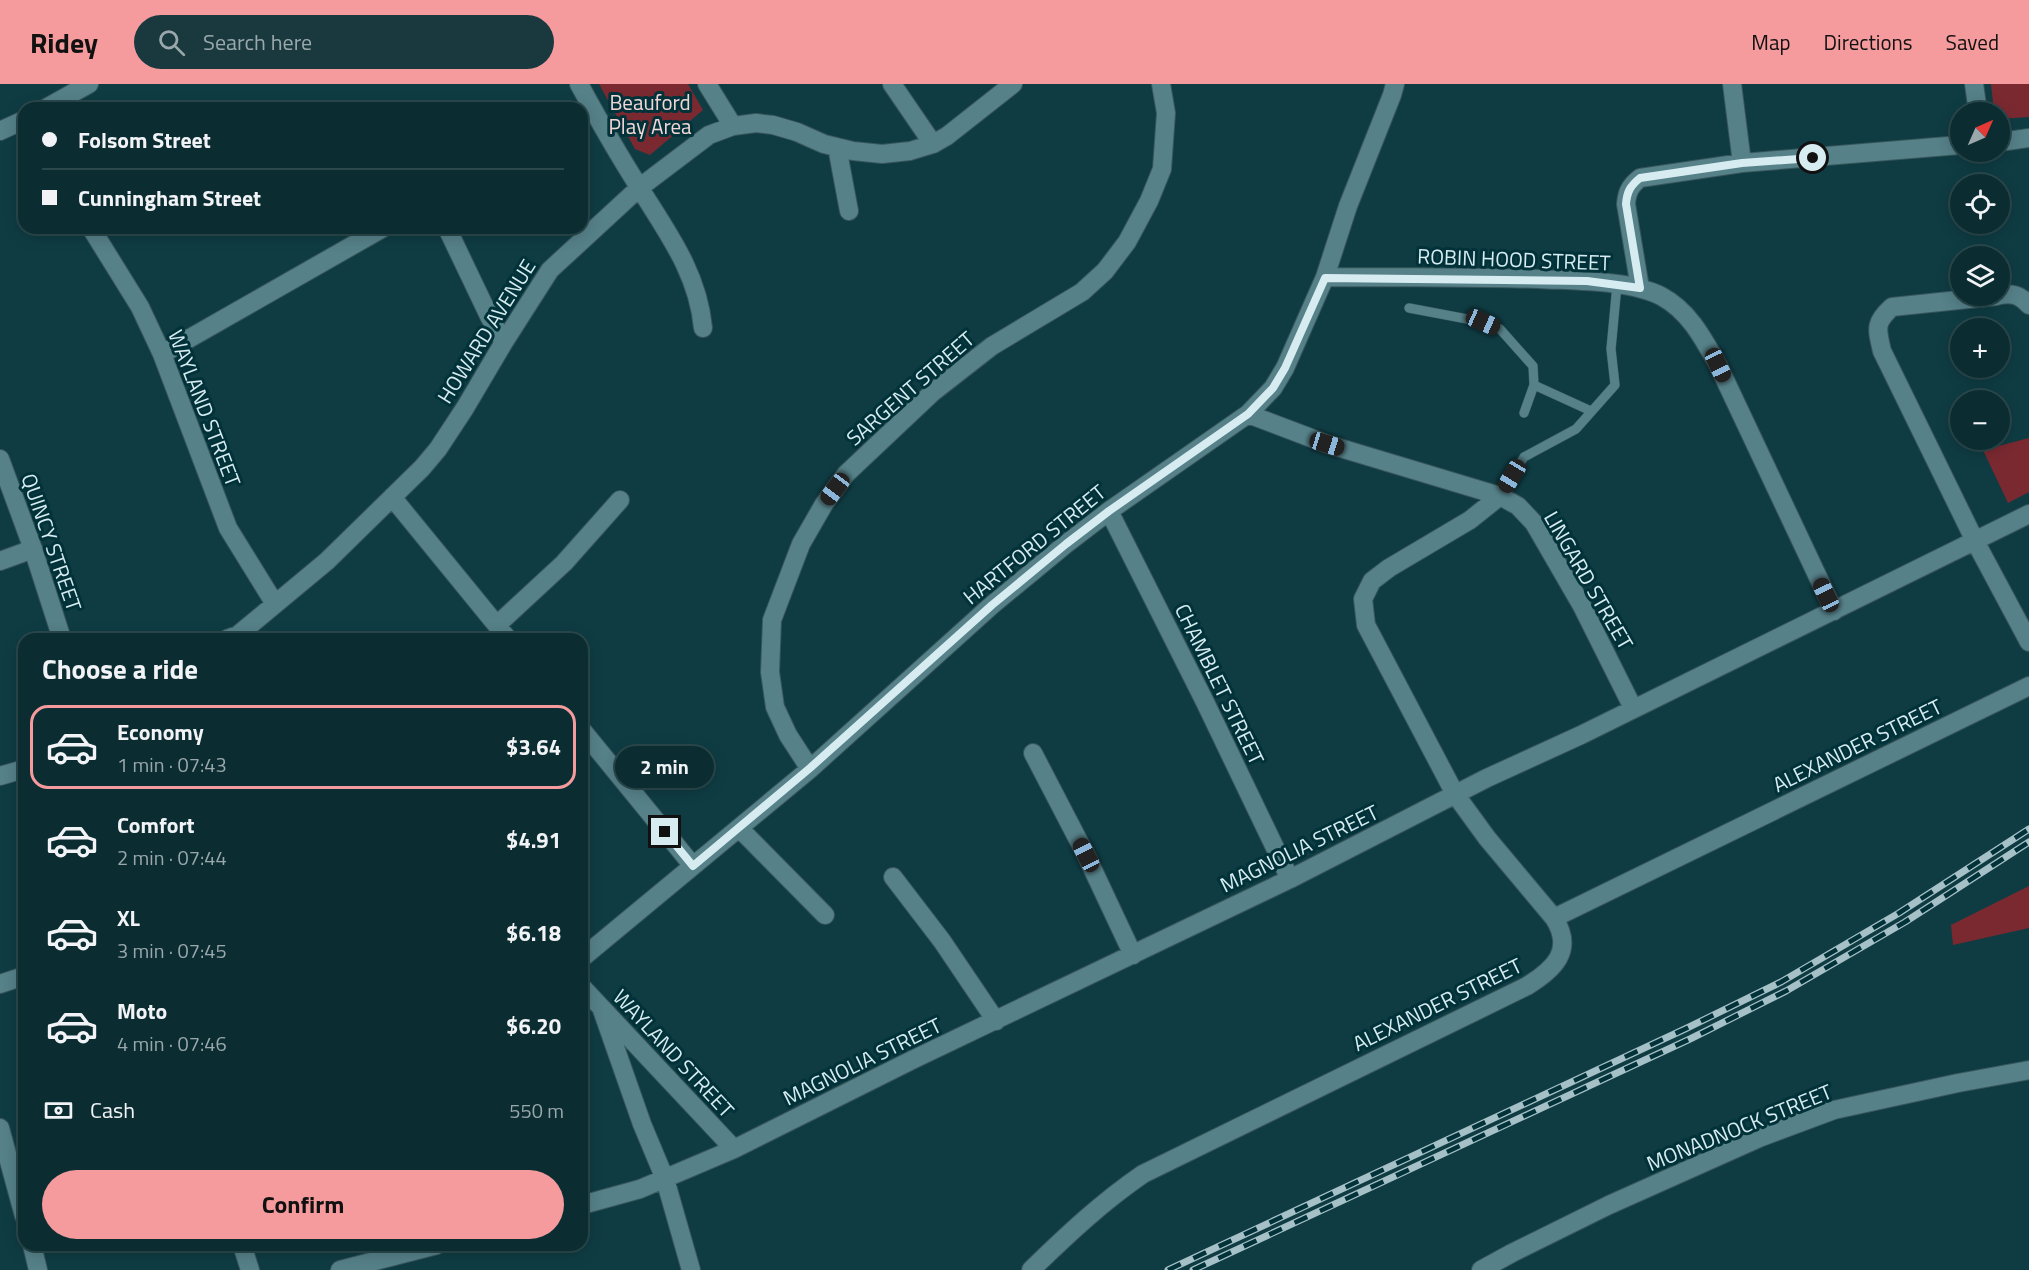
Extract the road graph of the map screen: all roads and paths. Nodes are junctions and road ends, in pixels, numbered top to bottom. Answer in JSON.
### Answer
{"nodes":[{"id":1,"x":89,"y":84,"type":"edge"},
{"id":2,"x":579,"y":84,"type":"edge"},
{"id":3,"x":707,"y":84,"type":"edge"},
{"id":4,"x":892,"y":84,"type":"edge"},
{"id":5,"x":1013,"y":84,"type":"edge"},
{"id":6,"x":1161,"y":84,"type":"edge"},
{"id":7,"x":1395,"y":84,"type":"edge"},
{"id":8,"x":1732,"y":84,"type":"edge"},
{"id":9,"x":1974,"y":84,"type":"edge"},
{"id":10,"x":57,"y":102,"type":"edge"},
{"id":11,"x":1977,"y":102,"type":"edge"},
{"id":12,"x":18,"y":123,"type":"edge"},
{"id":13,"x":733,"y":126,"type":"junction"},
{"id":14,"x":0,"y":131,"type":"edge"},
{"id":15,"x":2029,"y":138,"type":"edge"},
{"id":16,"x":2010,"y":141,"type":"edge"},
{"id":17,"x":933,"y":144,"type":"junction"},
{"id":18,"x":1950,"y":146,"type":"edge"},
{"id":19,"x":837,"y":147,"type":"junction"},
{"id":20,"x":1742,"y":163,"type":"junction"},
{"id":21,"x":639,"y":188,"type":"junction"},
{"id":22,"x":849,"y":211,"type":"dead end"},
{"id":23,"x":95,"y":234,"type":"edge"},
{"id":24,"x":372,"y":234,"type":"edge"},
{"id":25,"x":450,"y":234,"type":"edge"},
{"id":26,"x":1325,"y":278,"type":"junction"},
{"id":27,"x":1617,"y":285,"type":"junction"},
{"id":28,"x":1640,"y":288,"type":"junction"},
{"id":29,"x":2010,"y":294,"type":"edge"},
{"id":30,"x":1950,"y":300,"type":"edge"},
{"id":31,"x":2029,"y":305,"type":"edge"},
{"id":32,"x":1409,"y":308,"type":"dead end"},
{"id":33,"x":703,"y":328,"type":"dead end"},
{"id":34,"x":504,"y":342,"type":"junction"},
{"id":35,"x":162,"y":354,"type":"junction"},
{"id":36,"x":1534,"y":385,"type":"junction"},
{"id":37,"x":1591,"y":411,"type":"junction"},
{"id":38,"x":1524,"y":413,"type":"dead end"},
{"id":39,"x":1248,"y":414,"type":"junction"},
{"id":40,"x":0,"y":459,"type":"edge"},
{"id":41,"x":1500,"y":496,"type":"junction"},
{"id":42,"x":392,"y":497,"type":"junction"},
{"id":43,"x":620,"y":500,"type":"dead end"},
{"id":44,"x":1109,"y":511,"type":"junction"},
{"id":45,"x":2029,"y":514,"type":"edge"},
{"id":46,"x":1975,"y":541,"type":"junction"},
{"id":47,"x":33,"y":549,"type":"junction"},
{"id":48,"x":0,"y":561,"type":"edge"},
{"id":49,"x":275,"y":604,"type":"junction"},
{"id":50,"x":1834,"y":611,"type":"junction"},
{"id":51,"x":503,"y":632,"type":"edge"},
{"id":52,"x":60,"y":633,"type":"edge"},
{"id":53,"x":242,"y":633,"type":"edge"},
{"id":54,"x":2029,"y":642,"type":"edge"},
{"id":55,"x":2029,"y":686,"type":"edge"},
{"id":56,"x":1633,"y":708,"type":"junction"},
{"id":57,"x":588,"y":737,"type":"edge"},
{"id":58,"x":1033,"y":753,"type":"dead end"},
{"id":59,"x":810,"y":768,"type":"junction"},
{"id":60,"x":18,"y":771,"type":"edge"},
{"id":61,"x":0,"y":777,"type":"edge"},
{"id":62,"x":1455,"y":794,"type":"junction"},
{"id":63,"x":739,"y":828,"type":"junction"},
{"id":64,"x":693,"y":866,"type":"junction"},
{"id":65,"x":893,"y":877,"type":"dead end"},
{"id":66,"x":1290,"y":879,"type":"junction"},
{"id":67,"x":825,"y":915,"type":"dead end"},
{"id":68,"x":1554,"y":918,"type":"junction"},
{"id":69,"x":588,"y":953,"type":"edge"},
{"id":70,"x":1133,"y":955,"type":"junction"},
{"id":71,"x":18,"y":978,"type":"edge"},
{"id":72,"x":0,"y":984,"type":"edge"},
{"id":73,"x":588,"y":994,"type":"edge"},
{"id":74,"x":602,"y":1010,"type":"junction"},
{"id":75,"x":996,"y":1021,"type":"junction"},
{"id":76,"x":2029,"y":1070,"type":"edge"},
{"id":77,"x":0,"y":1128,"type":"edge"},
{"id":78,"x":734,"y":1149,"type":"junction"},
{"id":79,"x":665,"y":1179,"type":"junction"},
{"id":80,"x":18,"y":1194,"type":"edge"},
{"id":81,"x":588,"y":1203,"type":"edge"},
{"id":82,"x":33,"y":1251,"type":"edge"},
{"id":83,"x":244,"y":1251,"type":"edge"},
{"id":84,"x":414,"y":1251,"type":"edge"},
{"id":85,"x":38,"y":1270,"type":"edge"},
{"id":86,"x":250,"y":1270,"type":"edge"},
{"id":87,"x":340,"y":1270,"type":"edge"},
{"id":88,"x":691,"y":1270,"type":"edge"},
{"id":89,"x":1031,"y":1270,"type":"edge"},
{"id":90,"x":1481,"y":1270,"type":"edge"}],
"edges":[{"from":1,"to":10,"type":"street"},
{"from":2,"to":21,"type":"street"},
{"from":3,"to":13,"type":"street"},
{"from":4,"to":17,"type":"street"},
{"from":5,"to":17,"type":"street","name":"HOWARD AVENUE"},
{"from":6,"to":59,"type":"street","name":"SARGENT STREET"},
{"from":7,"to":26,"type":"street","name":"HARTFORD STREET"},
{"from":8,"to":20,"type":"street"},
{"from":9,"to":11,"type":"street"},
{"from":12,"to":14,"type":"street"},
{"from":13,"to":19,"type":"street","name":"HOWARD AVENUE"},
{"from":13,"to":21,"type":"street","name":"HOWARD AVENUE"},
{"from":15,"to":16,"type":"street"},
{"from":17,"to":19,"type":"street","name":"HOWARD AVENUE"},
{"from":18,"to":20,"type":"street"},
{"from":19,"to":22,"type":"street"},
{"from":20,"to":28,"type":"street"},
{"from":21,"to":33,"type":"street"},
{"from":21,"to":34,"type":"street","name":"HOWARD AVENUE"},
{"from":23,"to":35,"type":"street","name":"WAYLAND STREET"},
{"from":24,"to":35,"type":"street"},
{"from":25,"to":34,"type":"street"},
{"from":26,"to":27,"type":"street","name":"ROBIN HOOD STREET"},
{"from":26,"to":39,"type":"street","name":"HARTFORD STREET"},
{"from":27,"to":28,"type":"street","name":"ROBIN HOOD STREET"},
{"from":27,"to":37,"type":"lane"},
{"from":28,"to":50,"type":"street","name":"ROBIN HOOD STREET"},
{"from":29,"to":31,"type":"street"},
{"from":30,"to":46,"type":"street"},
{"from":32,"to":36,"type":"lane"},
{"from":34,"to":42,"type":"street","name":"HOWARD AVENUE"},
{"from":35,"to":49,"type":"street","name":"WAYLAND STREET"},
{"from":36,"to":37,"type":"lane"},
{"from":36,"to":38,"type":"lane"},
{"from":37,"to":41,"type":"lane"},
{"from":39,"to":41,"type":"street","name":"LINGARD STREET"},
{"from":39,"to":44,"type":"street","name":"HARTFORD STREET"},
{"from":40,"to":47,"type":"street","name":"QUINCY STREET"},
{"from":41,"to":56,"type":"street","name":"LINGARD STREET"},
{"from":41,"to":62,"type":"street"},
{"from":42,"to":49,"type":"street","name":"HOWARD AVENUE"},
{"from":42,"to":51,"type":"street"},
{"from":43,"to":51,"type":"street"},
{"from":44,"to":59,"type":"street","name":"HARTFORD STREET"},
{"from":44,"to":66,"type":"street","name":"CHAMBLET STREET"},
{"from":45,"to":46,"type":"street","name":"MAGNOLIA STREET"},
{"from":46,"to":50,"type":"street","name":"MAGNOLIA STREET"},
{"from":46,"to":54,"type":"street"},
{"from":47,"to":48,"type":"street"},
{"from":47,"to":52,"type":"street","name":"QUINCY STREET"},
{"from":49,"to":53,"type":"street","name":"HOWARD AVENUE"},
{"from":50,"to":56,"type":"street","name":"MAGNOLIA STREET"},
{"from":55,"to":68,"type":"street","name":"ALEXANDER STREET"},
{"from":56,"to":62,"type":"street","name":"MAGNOLIA STREET"},
{"from":57,"to":64,"type":"street"},
{"from":58,"to":70,"type":"street"},
{"from":59,"to":63,"type":"street","name":"HARTFORD STREET"},
{"from":60,"to":61,"type":"street"},
{"from":62,"to":66,"type":"street","name":"MAGNOLIA STREET"},
{"from":62,"to":68,"type":"street"},
{"from":63,"to":64,"type":"street","name":"HARTFORD STREET"},
{"from":63,"to":67,"type":"street"},
{"from":64,"to":69,"type":"street","name":"HARTFORD STREET"},
{"from":65,"to":75,"type":"street"},
{"from":66,"to":70,"type":"street","name":"MAGNOLIA STREET"},
{"from":68,"to":89,"type":"street","name":"ALEXANDER STREET"},
{"from":70,"to":75,"type":"street","name":"MAGNOLIA STREET"},
{"from":71,"to":72,"type":"street"},
{"from":73,"to":74,"type":"street","name":"WAYLAND STREET"},
{"from":74,"to":78,"type":"street","name":"WAYLAND STREET"},
{"from":74,"to":79,"type":"street"},
{"from":75,"to":78,"type":"street","name":"MAGNOLIA STREET"},
{"from":76,"to":90,"type":"street","name":"MONADNOCK STREET"},
{"from":77,"to":80,"type":"street"},
{"from":78,"to":79,"type":"street","name":"MAGNOLIA STREET"},
{"from":79,"to":81,"type":"street","name":"MAGNOLIA STREET"},
{"from":79,"to":88,"type":"street"},
{"from":82,"to":85,"type":"street"},
{"from":83,"to":86,"type":"street"},
{"from":84,"to":87,"type":"street"}]}
